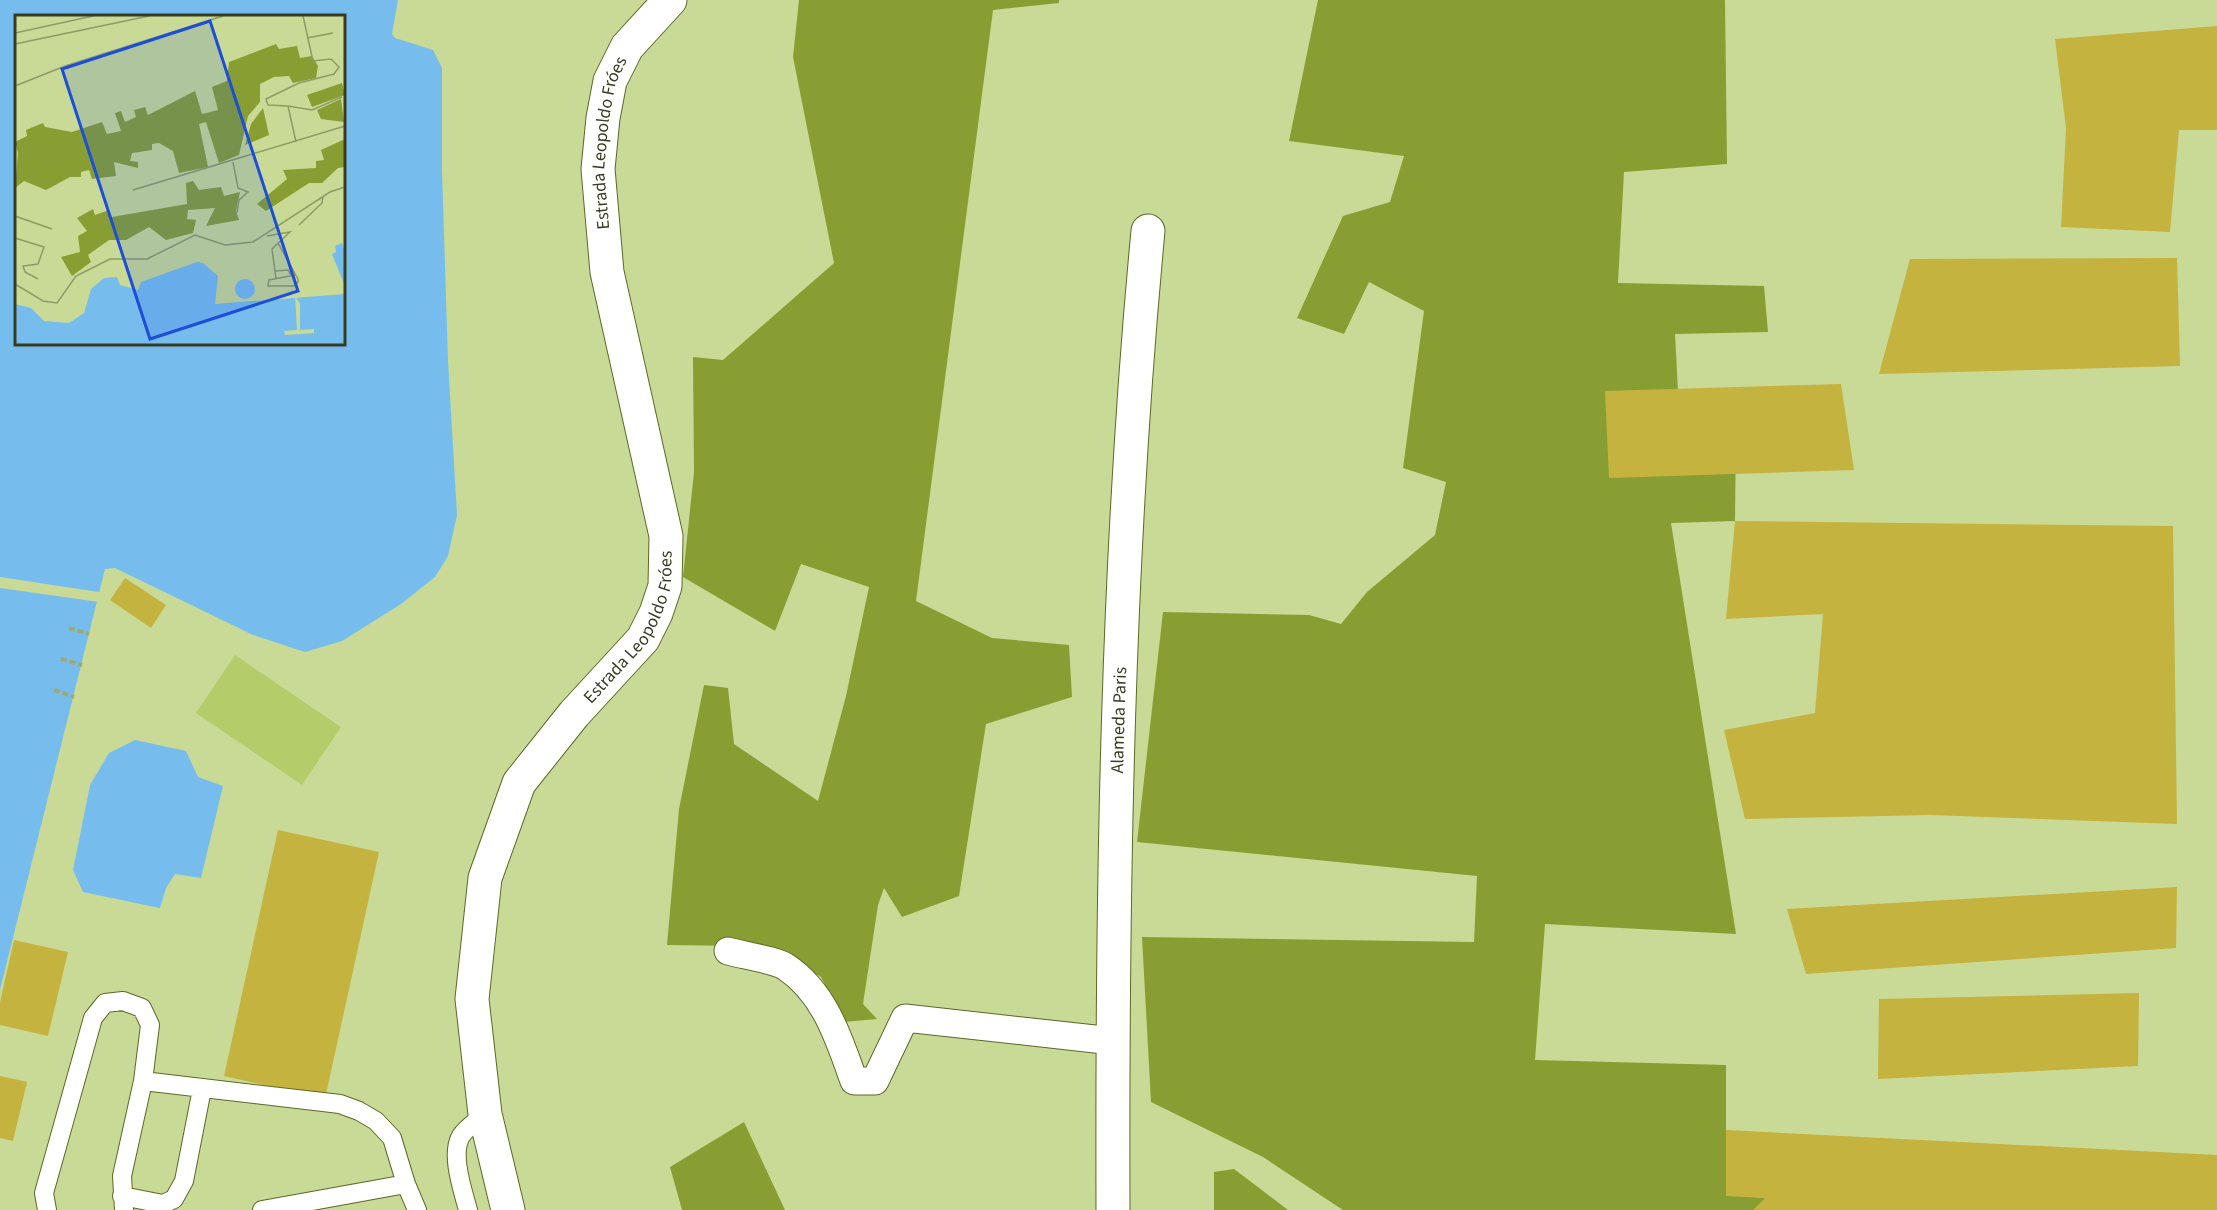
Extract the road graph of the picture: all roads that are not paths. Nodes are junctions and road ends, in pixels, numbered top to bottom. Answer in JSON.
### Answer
{"nodes":[{"id":1,"x":670,"y":0,"type":"edge"},
{"id":2,"x":1148,"y":231,"type":"dead end"},
{"id":3,"x":728,"y":951,"type":"dead end"},
{"id":4,"x":1113,"y":1041,"type":"junction"},
{"id":5,"x":143,"y":1081,"type":"junction"},
{"id":6,"x":202,"y":1089,"type":"junction"},
{"id":7,"x":485,"y":1114,"type":"junction"},
{"id":8,"x":406,"y":1184,"type":"junction"},
{"id":9,"x":123,"y":1203,"type":"edge"},
{"id":10,"x":47,"y":1210,"type":"edge"},
{"id":11,"x":262,"y":1210,"type":"edge"},
{"id":12,"x":417,"y":1210,"type":"edge"},
{"id":13,"x":468,"y":1210,"type":"edge"},
{"id":14,"x":508,"y":1210,"type":"edge"},
{"id":15,"x":1113,"y":1210,"type":"edge"}],
"edges":[{"from":1,"to":7,"type":"street","name":"Estrada Leopoldo Fróes"},
{"from":2,"to":4,"type":"street","name":"Alameda Paris"},
{"from":3,"to":4,"type":"street"},
{"from":4,"to":15,"type":"street","name":"Alameda Paris"},
{"from":5,"to":6,"type":"lane"},
{"from":5,"to":9,"type":"lane"},
{"from":5,"to":10,"type":"lane"},
{"from":6,"to":8,"type":"lane"},
{"from":6,"to":9,"type":"lane"},
{"from":7,"to":13,"type":"lane"},
{"from":7,"to":14,"type":"street","name":"Estrada Leopoldo Fróes"},
{"from":8,"to":11,"type":"lane"},
{"from":8,"to":12,"type":"lane"}]}
